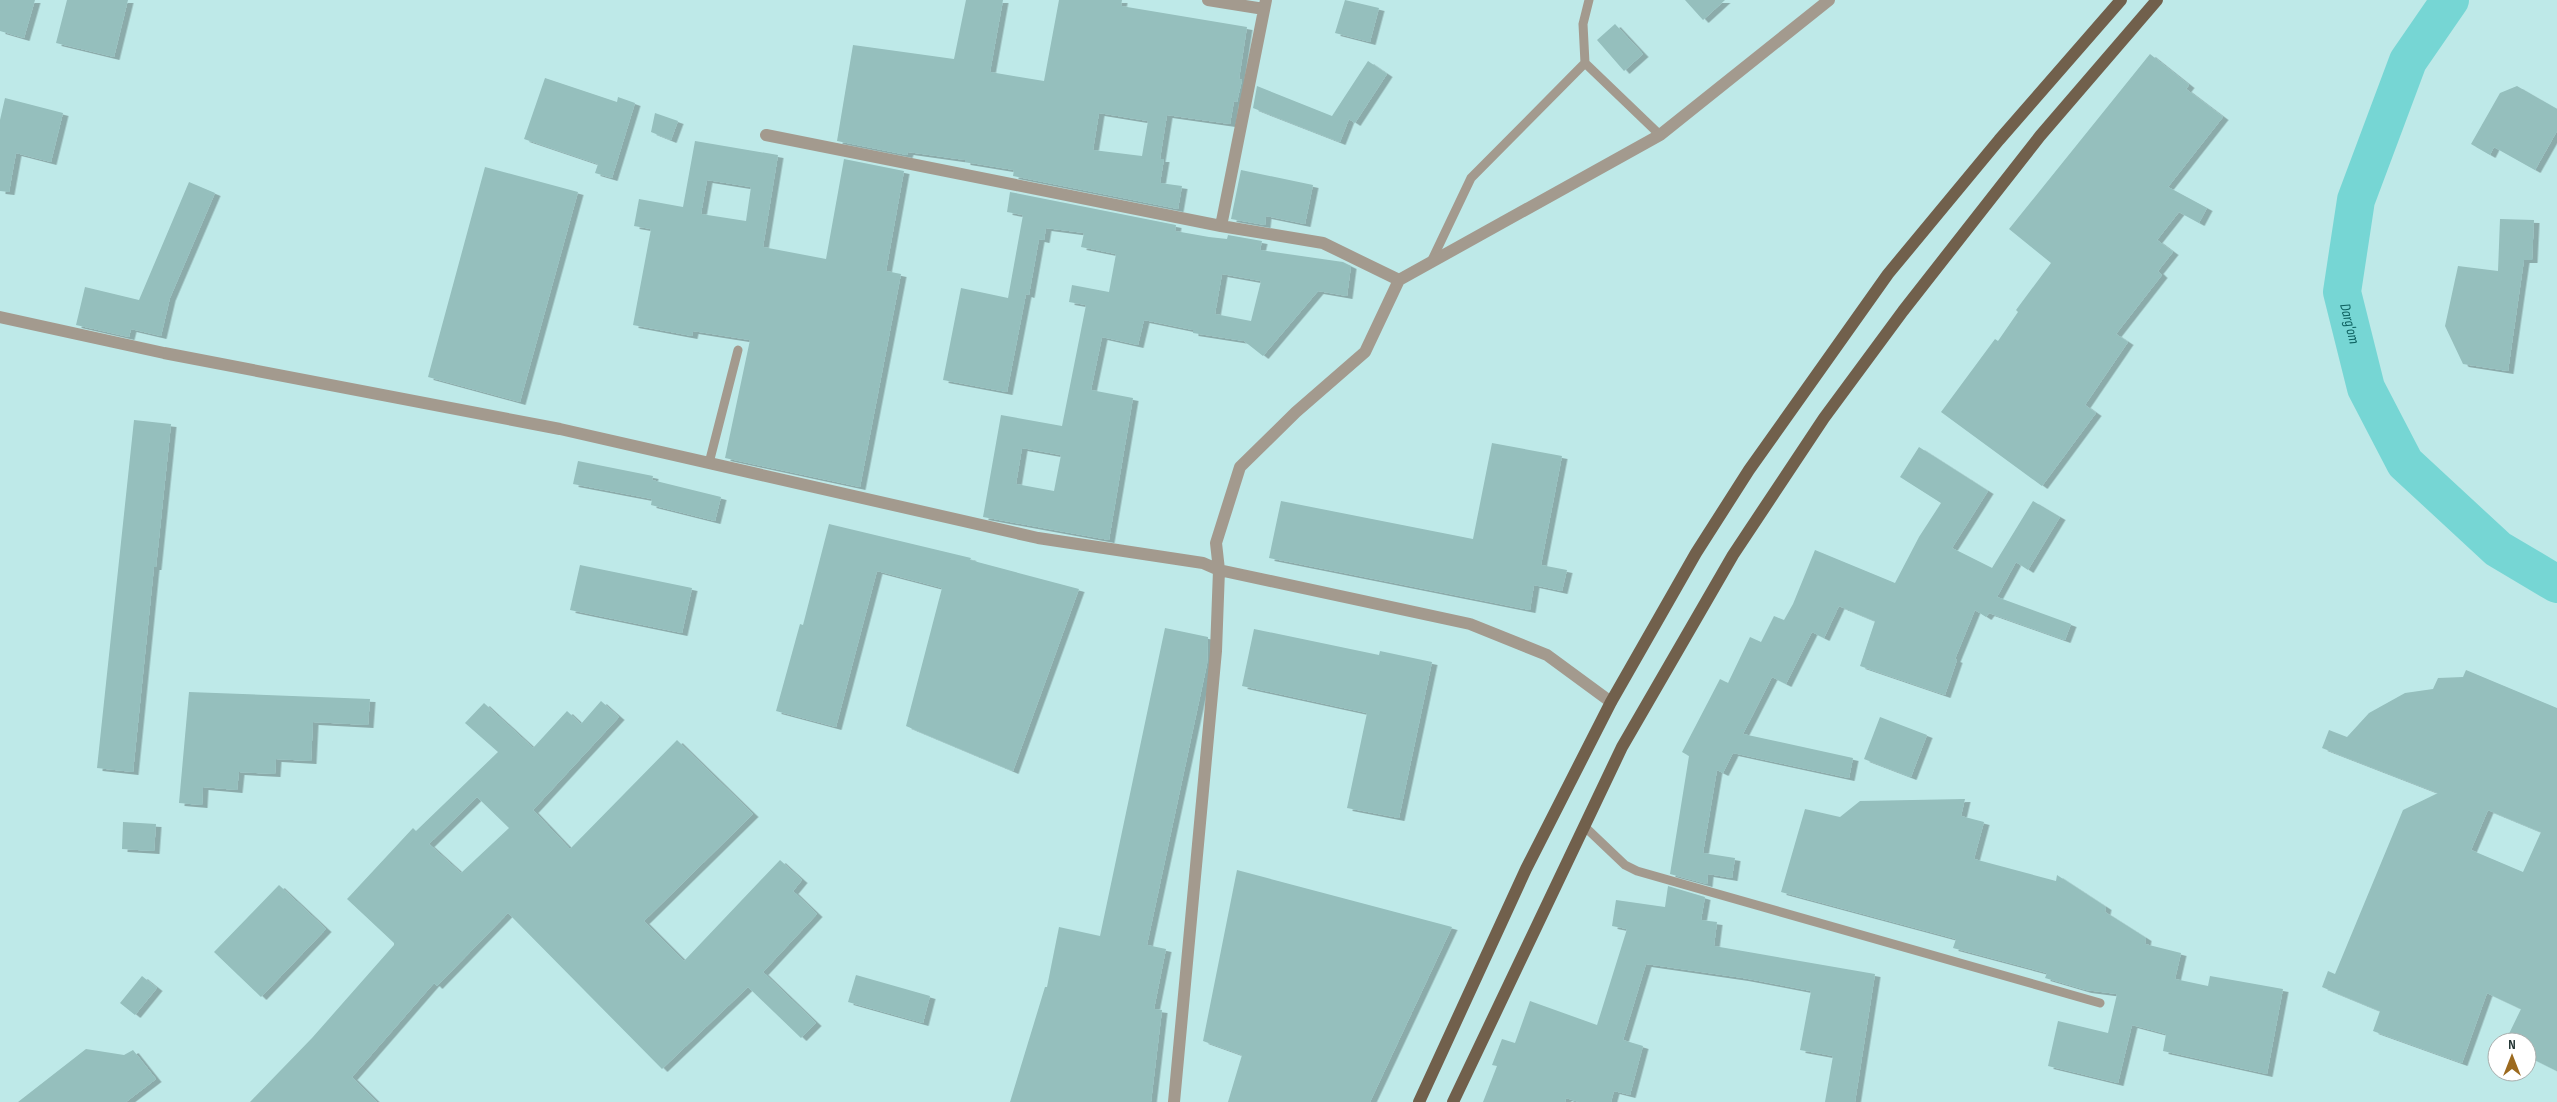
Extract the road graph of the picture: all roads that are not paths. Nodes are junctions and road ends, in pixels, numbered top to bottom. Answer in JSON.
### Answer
{"nodes":[{"id":1,"x":1208,"y":0,"type":"edge"},
{"id":2,"x":1589,"y":0,"type":"edge"},
{"id":3,"x":1829,"y":0,"type":"edge"},
{"id":4,"x":2121,"y":0,"type":"edge"},
{"id":5,"x":2157,"y":0,"type":"edge"},
{"id":6,"x":1265,"y":5,"type":"edge"},
{"id":7,"x":1585,"y":63,"type":"junction"},
{"id":8,"x":766,"y":135,"type":"dead end"},
{"id":9,"x":1660,"y":135,"type":"junction"},
{"id":10,"x":1221,"y":226,"type":"junction"},
{"id":11,"x":1431,"y":262,"type":"junction"},
{"id":12,"x":1399,"y":280,"type":"junction"},
{"id":13,"x":0,"y":317,"type":"edge"},
{"id":14,"x":738,"y":350,"type":"dead end"},
{"id":15,"x":709,"y":463,"type":"junction"},
{"id":16,"x":1219,"y":570,"type":"junction"},
{"id":17,"x":1611,"y":702,"type":"junction"},
{"id":18,"x":1584,"y":826,"type":"junction"},
{"id":19,"x":2100,"y":1003,"type":"dead end"},
{"id":20,"x":1174,"y":1102,"type":"edge"},
{"id":21,"x":1419,"y":1102,"type":"edge"},
{"id":22,"x":1453,"y":1102,"type":"edge"}],
"edges":[{"from":1,"to":6,"type":"street"},
{"from":2,"to":7,"type":"lane"},
{"from":3,"to":9,"type":"street"},
{"from":4,"to":17,"type":"main road"},
{"from":5,"to":18,"type":"main road"},
{"from":6,"to":10,"type":"street"},
{"from":7,"to":9,"type":"lane"},
{"from":7,"to":11,"type":"lane"},
{"from":8,"to":10,"type":"street"},
{"from":9,"to":11,"type":"street"},
{"from":10,"to":12,"type":"street"},
{"from":11,"to":12,"type":"street"},
{"from":12,"to":16,"type":"street"},
{"from":13,"to":15,"type":"street"},
{"from":14,"to":15,"type":"lane"},
{"from":15,"to":16,"type":"street"},
{"from":16,"to":17,"type":"street"},
{"from":16,"to":20,"type":"street"},
{"from":17,"to":21,"type":"main road"},
{"from":18,"to":19,"type":"lane"},
{"from":18,"to":22,"type":"main road"}]}
